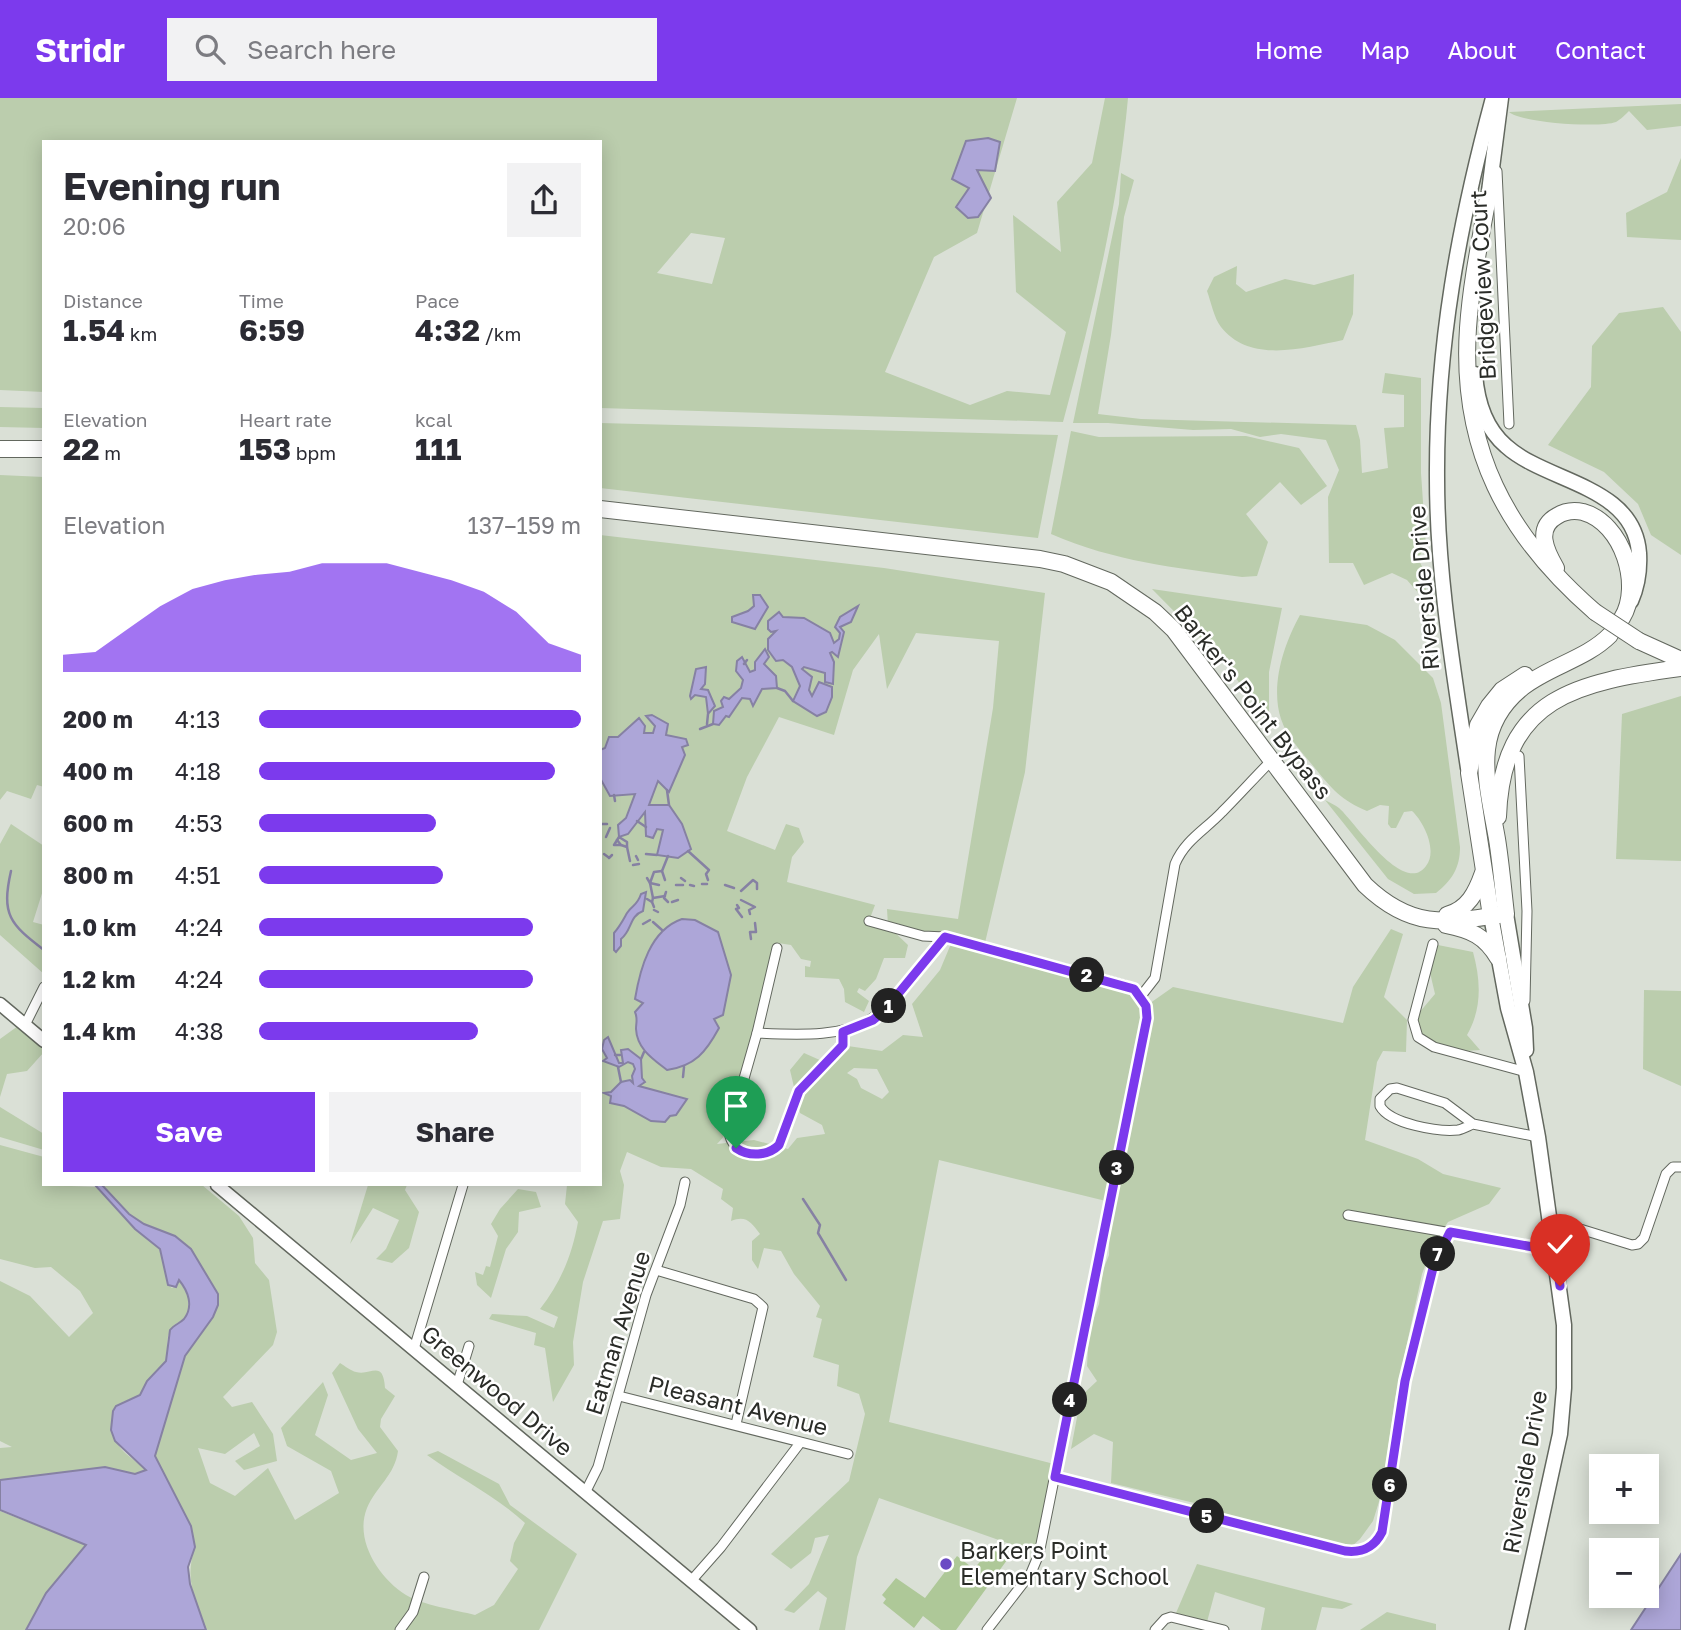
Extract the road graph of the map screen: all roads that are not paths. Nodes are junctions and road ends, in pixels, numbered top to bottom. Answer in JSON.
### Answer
{"nodes":[{"id":1,"x":1493,"y":98,"type":"edge"},
{"id":2,"x":1501,"y":98,"type":"edge"},
{"id":3,"x":1496,"y":144,"type":"junction"},
{"id":4,"x":1488,"y":197,"type":"junction"},
{"id":5,"x":1509,"y":425,"type":"dead end"},
{"id":6,"x":42,"y":449,"type":"edge"},
{"id":7,"x":0,"y":450,"type":"edge"},
{"id":8,"x":602,"y":509,"type":"edge"},
{"id":9,"x":1578,"y":598,"type":"junction"},
{"id":10,"x":1625,"y":613,"type":"joint"},
{"id":11,"x":1610,"y":635,"type":"dead end"},
{"id":12,"x":1571,"y":660,"type":"junction"},
{"id":13,"x":1681,"y":660,"type":"edge"},
{"id":14,"x":1681,"y":668,"type":"edge"},
{"id":15,"x":1519,"y":756,"type":"dead end"},
{"id":16,"x":1272,"y":760,"type":"junction"},
{"id":17,"x":1469,"y":773,"type":"junction"},
{"id":18,"x":1496,"y":837,"type":"junction"},
{"id":19,"x":1484,"y":871,"type":"junction"},
{"id":20,"x":1527,"y":911,"type":"junction"},
{"id":21,"x":1499,"y":915,"type":"junction"},
{"id":22,"x":1427,"y":920,"type":"junction"},
{"id":23,"x":869,"y":922,"type":"dead end"},
{"id":24,"x":945,"y":937,"type":"junction"},
{"id":25,"x":1433,"y":944,"type":"dead end"},
{"id":26,"x":777,"y":948,"type":"dead end"},
{"id":27,"x":1498,"y":958,"type":"junction"},
{"id":28,"x":42,"y":991,"type":"edge"},
{"id":29,"x":1142,"y":996,"type":"junction"},
{"id":30,"x":0,"y":1004,"type":"edge"},
{"id":31,"x":25,"y":1025,"type":"junction"},
{"id":32,"x":1525,"y":1028,"type":"junction"},
{"id":33,"x":843,"y":1032,"type":"junction"},
{"id":34,"x":757,"y":1033,"type":"junction"},
{"id":35,"x":42,"y":1039,"type":"edge"},
{"id":36,"x":1526,"y":1072,"type":"junction"},
{"id":37,"x":1474,"y":1124,"type":"junction"},
{"id":38,"x":1538,"y":1137,"type":"junction"},
{"id":39,"x":1681,"y":1167,"type":"edge"},
{"id":40,"x":685,"y":1182,"type":"dead end"},
{"id":41,"x":218,"y":1186,"type":"edge"},
{"id":42,"x":463,"y":1186,"type":"edge"},
{"id":43,"x":1348,"y":1214,"type":"dead end"},
{"id":44,"x":1551,"y":1220,"type":"junction"},
{"id":45,"x":1450,"y":1232,"type":"junction"},
{"id":46,"x":1555,"y":1251,"type":"junction"},
{"id":47,"x":656,"y":1270,"type":"junction"},
{"id":48,"x":469,"y":1346,"type":"dead end"},
{"id":49,"x":414,"y":1349,"type":"junction"},
{"id":50,"x":457,"y":1385,"type":"junction"},
{"id":51,"x":619,"y":1396,"type":"junction"},
{"id":52,"x":736,"y":1424,"type":"junction"},
{"id":53,"x":800,"y":1443,"type":"junction"},
{"id":54,"x":848,"y":1454,"type":"dead end"},
{"id":55,"x":1055,"y":1477,"type":"junction"},
{"id":56,"x":585,"y":1493,"type":"junction"},
{"id":57,"x":424,"y":1577,"type":"dead end"},
{"id":58,"x":691,"y":1581,"type":"junction"},
{"id":59,"x":400,"y":1630,"type":"edge"},
{"id":60,"x":750,"y":1630,"type":"edge"},
{"id":61,"x":987,"y":1630,"type":"edge"},
{"id":62,"x":1155,"y":1630,"type":"edge"},
{"id":63,"x":1224,"y":1630,"type":"edge"},
{"id":64,"x":1517,"y":1630,"type":"edge"}],
"edges":[{"from":1,"to":17,"type":"main road","name":"Riverside Drive"},
{"from":2,"to":3,"type":"main road"},
{"from":3,"to":4,"type":"main road"},
{"from":3,"to":5,"type":"street","name":"Bridgeview Court"},
{"from":4,"to":9,"type":"highway"},
{"from":4,"to":10,"type":"main road"},
{"from":6,"to":7,"type":"highway"},
{"from":8,"to":16,"type":"highway","name":"Barker's Point Bypass"},
{"from":9,"to":10,"type":"highway"},
{"from":9,"to":13,"type":"highway","bridge":true},
{"from":11,"to":12,"type":"highway","name":"Riverside Drive"},
{"from":12,"to":17,"type":"highway"},
{"from":12,"to":18,"type":"highway","name":"Riverside Drive"},
{"from":14,"to":18,"type":"highway"},
{"from":15,"to":20,"type":"street"},
{"from":16,"to":22,"type":"highway","name":"Barker's Point Bypass"},
{"from":16,"to":29,"type":"street"},
{"from":17,"to":19,"type":"highway","name":"Riverside Drive"},
{"from":18,"to":21,"type":"highway","name":"Riverside Drive"},
{"from":19,"to":21,"type":"highway","name":"Riverside Drive"},
{"from":19,"to":22,"type":"highway"},
{"from":20,"to":21,"type":"street"},
{"from":20,"to":32,"type":"street"},
{"from":21,"to":22,"type":"highway","name":"Barker's Point Bypass"},
{"from":21,"to":27,"type":"main road","name":"Riverside Drive"},
{"from":21,"to":32,"type":"main road","name":"Riverside Drive"},
{"from":22,"to":27,"type":"highway"},
{"from":23,"to":24,"type":"street"},
{"from":24,"to":29,"type":"street"},
{"from":24,"to":33,"type":"street"},
{"from":25,"to":36,"type":"street"},
{"from":26,"to":34,"type":"street"},
{"from":27,"to":36,"type":"main road","name":"Riverside Drive"},
{"from":28,"to":31,"type":"street"},
{"from":29,"to":55,"type":"street"},
{"from":30,"to":31,"type":"main road"},
{"from":31,"to":35,"type":"main road"},
{"from":32,"to":36,"type":"main road","name":"Riverside Drive"},
{"from":33,"to":34,"type":"street"},
{"from":33,"to":34,"type":"street"},
{"from":36,"to":38,"type":"main road","name":"Riverside Drive"},
{"from":37,"to":37,"type":"street"},
{"from":37,"to":38,"type":"street"},
{"from":38,"to":44,"type":"main road","name":"Riverside Drive"},
{"from":39,"to":44,"type":"street"},
{"from":40,"to":47,"type":"street","name":"Eatman Avenue"},
{"from":41,"to":49,"type":"main road","name":"Greenwood Drive"},
{"from":42,"to":49,"type":"street"},
{"from":43,"to":45,"type":"street"},
{"from":44,"to":46,"type":"main road","name":"Riverside Drive"},
{"from":45,"to":46,"type":"street"},
{"from":45,"to":55,"type":"street"},
{"from":46,"to":64,"type":"main road","name":"Riverside Drive"},
{"from":47,"to":51,"type":"street","name":"Eatman Avenue"},
{"from":47,"to":52,"type":"street"},
{"from":48,"to":50,"type":"street"},
{"from":49,"to":50,"type":"main road","name":"Greenwood Drive"},
{"from":50,"to":56,"type":"main road","name":"Greenwood Drive"},
{"from":51,"to":52,"type":"street","name":"Pleasant Avenue"},
{"from":51,"to":56,"type":"street","name":"Eatman Avenue"},
{"from":52,"to":53,"type":"street","name":"Pleasant Avenue"},
{"from":53,"to":54,"type":"street","name":"Pleasant Avenue"},
{"from":53,"to":58,"type":"street"},
{"from":55,"to":61,"type":"street"},
{"from":56,"to":58,"type":"main road","name":"Greenwood Drive"},
{"from":57,"to":59,"type":"street"},
{"from":58,"to":60,"type":"main road","name":"Greenwood Drive"},
{"from":62,"to":63,"type":"street"}]}
